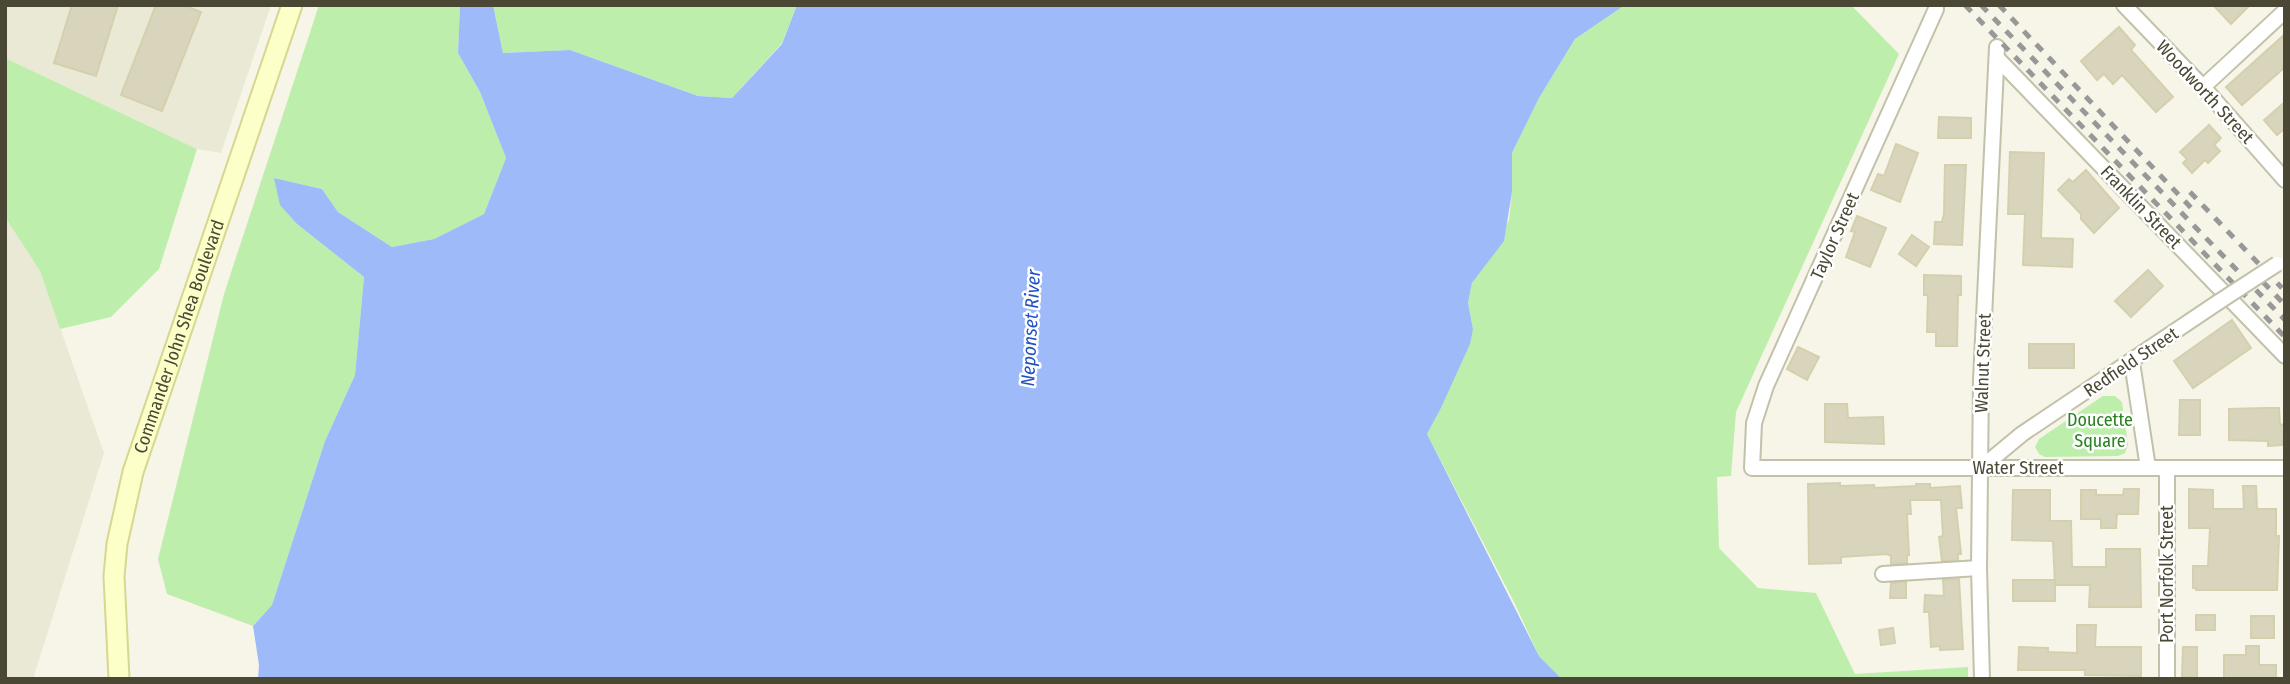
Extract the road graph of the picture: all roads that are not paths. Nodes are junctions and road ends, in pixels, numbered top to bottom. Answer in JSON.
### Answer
{"nodes":[{"id":1,"x":292,"y":5,"type":"edge"},
{"id":2,"x":2124,"y":5,"type":"edge"},
{"id":3,"x":1936,"y":9,"type":"dead end"},
{"id":4,"x":2285,"y":11,"type":"edge"},
{"id":5,"x":1997,"y":52,"type":"joint"},
{"id":6,"x":2203,"y":88,"type":"junction"},
{"id":7,"x":2285,"y":180,"type":"edge"},
{"id":8,"x":2281,"y":261,"type":"edge"},
{"id":9,"x":2285,"y":356,"type":"edge"},
{"id":10,"x":2132,"y":362,"type":"junction"},
{"id":11,"x":1752,"y":468,"type":"joint"},
{"id":12,"x":1981,"y":468,"type":"junction"},
{"id":13,"x":2148,"y":468,"type":"junction"},
{"id":14,"x":2167,"y":468,"type":"junction"},
{"id":15,"x":2285,"y":468,"type":"edge"},
{"id":16,"x":1979,"y":568,"type":"junction"},
{"id":17,"x":1883,"y":574,"type":"dead end"},
{"id":18,"x":119,"y":679,"type":"edge"},
{"id":19,"x":1982,"y":679,"type":"edge"},
{"id":20,"x":2167,"y":679,"type":"edge"}],
"edges":[{"from":1,"to":18,"type":"street","name":"Commander John Shea Boulevard"},
{"from":2,"to":6,"type":"street","name":"Woodworth Street"},
{"from":3,"to":11,"type":"street","name":"Taylor Street"},
{"from":4,"to":6,"type":"street"},
{"from":5,"to":9,"type":"street","name":"Franklin Street"},
{"from":5,"to":12,"type":"street","name":"Walnut Street"},
{"from":6,"to":7,"type":"street","name":"Woodworth Street"},
{"from":8,"to":10,"type":"street","name":"Redfield Street","bridge":true},
{"from":10,"to":12,"type":"street","name":"Redfield Street"},
{"from":10,"to":13,"type":"street"},
{"from":11,"to":12,"type":"street","name":"Water Street"},
{"from":12,"to":13,"type":"street","name":"Water Street"},
{"from":12,"to":16,"type":"street","name":"Walnut Street"},
{"from":13,"to":14,"type":"street","name":"Water Street"},
{"from":14,"to":15,"type":"street","name":"Water Street"},
{"from":14,"to":20,"type":"street","name":"Port Norfolk Street"},
{"from":16,"to":17,"type":"street"},
{"from":16,"to":19,"type":"street","name":"Walnut Street"}]}
